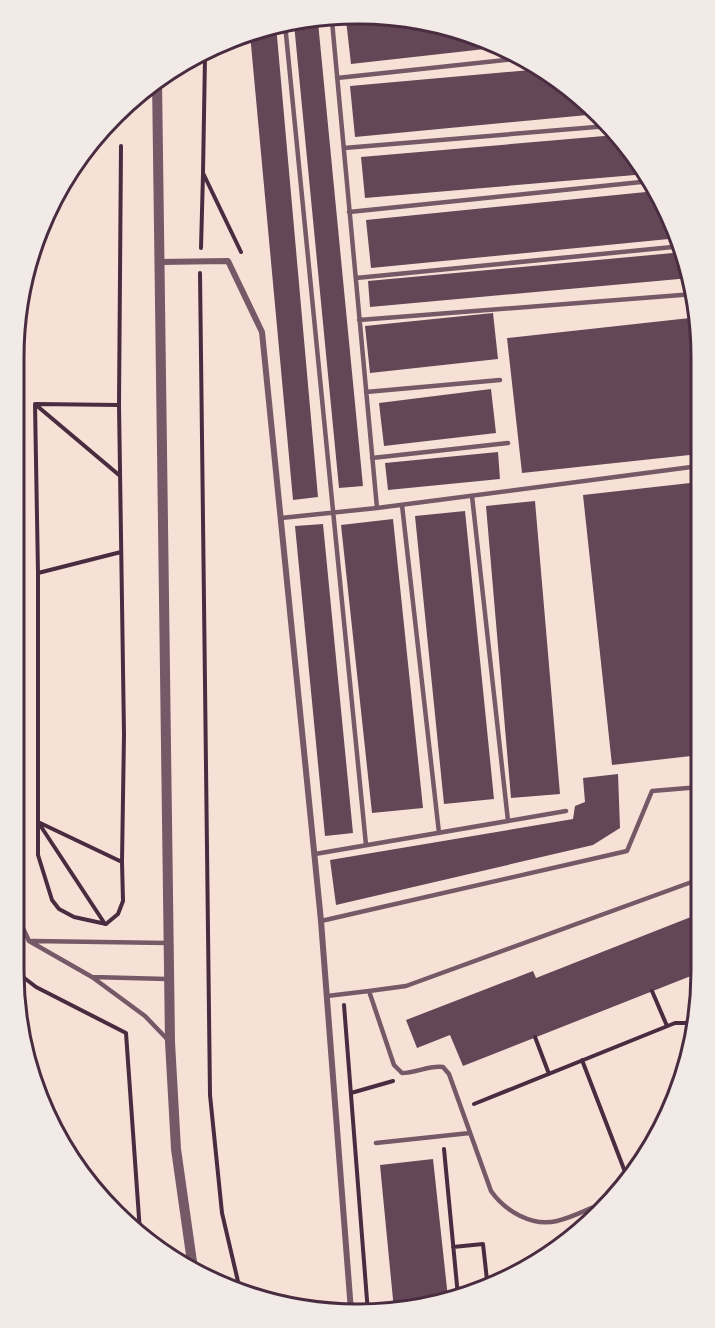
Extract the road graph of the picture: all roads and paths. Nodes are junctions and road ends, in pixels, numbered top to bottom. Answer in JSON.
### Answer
{"nodes":[{"id":1,"x":332,"y":25,"type":"edge"},
{"id":2,"x":286,"y":31,"type":"edge"},
{"id":3,"x":508,"y":60,"type":"edge"},
{"id":4,"x":337,"y":78,"type":"junction"},
{"id":5,"x":157,"y":91,"type":"edge"},
{"id":6,"x":598,"y":127,"type":"edge"},
{"id":7,"x":122,"y":146,"type":"dead end"},
{"id":8,"x":344,"y":148,"type":"junction"},
{"id":9,"x":203,"y":173,"type":"dead end"},
{"id":10,"x":641,"y":182,"type":"edge"},
{"id":11,"x":349,"y":212,"type":"junction"},
{"id":12,"x":672,"y":247,"type":"edge"},
{"id":13,"x":159,"y":262,"type":"junction"},
{"id":14,"x":200,"y":262,"type":"junction"},
{"id":15,"x":356,"y":278,"type":"junction"},
{"id":16,"x":685,"y":295,"type":"edge"},
{"id":17,"x":360,"y":320,"type":"junction"},
{"id":18,"x":500,"y":380,"type":"dead end"},
{"id":19,"x":366,"y":393,"type":"junction"},
{"id":20,"x":35,"y":404,"type":"junction"},
{"id":21,"x":119,"y":405,"type":"junction"},
{"id":22,"x":508,"y":443,"type":"dead end"},
{"id":23,"x":372,"y":458,"type":"junction"},
{"id":24,"x":691,"y":467,"type":"edge"},
{"id":25,"x":120,"y":476,"type":"junction"},
{"id":26,"x":471,"y":496,"type":"junction"},
{"id":27,"x":402,"y":505,"type":"junction"},
{"id":28,"x":377,"y":508,"type":"junction"},
{"id":29,"x":334,"y":513,"type":"junction"},
{"id":30,"x":281,"y":518,"type":"junction"},
{"id":31,"x":121,"y":552,"type":"junction"},
{"id":32,"x":38,"y":573,"type":"junction"},
{"id":33,"x":691,"y":788,"type":"edge"},
{"id":34,"x":566,"y":811,"type":"dead end"},
{"id":35,"x":508,"y":821,"type":"junction"},
{"id":36,"x":38,"y":822,"type":"junction"},
{"id":37,"x":438,"y":833,"type":"junction"},
{"id":38,"x":366,"y":845,"type":"junction"},
{"id":39,"x":315,"y":854,"type":"junction"},
{"id":40,"x":122,"y":862,"type":"junction"},
{"id":41,"x":691,"y":882,"type":"edge"},
{"id":42,"x":321,"y":921,"type":"junction"},
{"id":43,"x":106,"y":924,"type":"junction"},
{"id":44,"x":24,"y":930,"type":"edge"},
{"id":45,"x":29,"y":940,"type":"junction"},
{"id":46,"x":168,"y":943,"type":"junction"},
{"id":47,"x":92,"y":976,"type":"junction"},
{"id":48,"x":24,"y":978,"type":"edge"},
{"id":49,"x":168,"y":979,"type":"junction"},
{"id":50,"x":369,"y":991,"type":"junction"},
{"id":51,"x":652,"y":991,"type":"dead end"},
{"id":52,"x":343,"y":994,"type":"junction"},
{"id":53,"x":327,"y":996,"type":"junction"},
{"id":54,"x":687,"y":1023,"type":"edge"},
{"id":55,"x":667,"y":1026,"type":"junction"},
{"id":56,"x":535,"y":1037,"type":"dead end"},
{"id":57,"x":170,"y":1042,"type":"junction"},
{"id":58,"x":582,"y":1060,"type":"junction"},
{"id":59,"x":402,"y":1073,"type":"junction"},
{"id":60,"x":549,"y":1074,"type":"junction"},
{"id":61,"x":351,"y":1093,"type":"junction"},
{"id":62,"x":462,"y":1109,"type":"junction"},
{"id":63,"x":470,"y":1133,"type":"junction"},
{"id":64,"x":443,"y":1136,"type":"junction"},
{"id":65,"x":376,"y":1143,"type":"dead end"},
{"id":66,"x":625,"y":1171,"type":"edge"},
{"id":67,"x":591,"y":1208,"type":"edge"},
{"id":68,"x":139,"y":1222,"type":"edge"},
{"id":69,"x":453,"y":1246,"type":"junction"},
{"id":70,"x":192,"y":1259,"type":"edge"},
{"id":71,"x":487,"y":1278,"type":"edge"},
{"id":72,"x":238,"y":1282,"type":"edge"},
{"id":73,"x":457,"y":1289,"type":"edge"},
{"id":74,"x":350,"y":1304,"type":"edge"},
{"id":75,"x":367,"y":1304,"type":"edge"}],
"edges":[{"from":1,"to":4,"type":"lane"},
{"from":2,"to":29,"type":"lane"},
{"from":3,"to":4,"type":"lane"},
{"from":4,"to":8,"type":"lane"},
{"from":5,"to":13,"type":"street"},
{"from":6,"to":8,"type":"lane"},
{"from":7,"to":21,"type":"path"},
{"from":8,"to":11,"type":"lane"},
{"from":9,"to":14,"type":"path"},
{"from":10,"to":11,"type":"lane"},
{"from":11,"to":15,"type":"lane"},
{"from":12,"to":15,"type":"lane"},
{"from":13,"to":14,"type":"street"},
{"from":13,"to":46,"type":"street"},
{"from":14,"to":30,"type":"street"},
{"from":14,"to":72,"type":"path"},
{"from":15,"to":17,"type":"lane"},
{"from":16,"to":17,"type":"lane"},
{"from":17,"to":19,"type":"lane"},
{"from":18,"to":19,"type":"lane"},
{"from":19,"to":23,"type":"lane"},
{"from":20,"to":21,"type":"path"},
{"from":20,"to":25,"type":"path"},
{"from":20,"to":32,"type":"path"},
{"from":21,"to":25,"type":"path"},
{"from":22,"to":23,"type":"lane"},
{"from":23,"to":28,"type":"lane"},
{"from":24,"to":26,"type":"lane"},
{"from":25,"to":31,"type":"path"},
{"from":26,"to":27,"type":"lane"},
{"from":26,"to":35,"type":"lane"},
{"from":27,"to":28,"type":"lane"},
{"from":27,"to":37,"type":"lane"},
{"from":28,"to":29,"type":"lane"},
{"from":29,"to":30,"type":"lane"},
{"from":29,"to":38,"type":"lane"},
{"from":30,"to":39,"type":"street"},
{"from":31,"to":32,"type":"path"},
{"from":31,"to":40,"type":"path"},
{"from":32,"to":36,"type":"path"},
{"from":33,"to":42,"type":"lane"},
{"from":34,"to":35,"type":"lane"},
{"from":35,"to":37,"type":"lane"},
{"from":36,"to":40,"type":"path"},
{"from":36,"to":43,"type":"path"},
{"from":36,"to":43,"type":"path"},
{"from":37,"to":38,"type":"lane"},
{"from":38,"to":39,"type":"lane"},
{"from":39,"to":42,"type":"street"},
{"from":40,"to":43,"type":"path"},
{"from":41,"to":50,"type":"lane"},
{"from":42,"to":53,"type":"street"},
{"from":44,"to":45,"type":"lane"},
{"from":45,"to":46,"type":"lane"},
{"from":45,"to":47,"type":"lane"},
{"from":46,"to":49,"type":"street"},
{"from":47,"to":49,"type":"lane"},
{"from":47,"to":57,"type":"lane"},
{"from":48,"to":68,"type":"path"},
{"from":49,"to":57,"type":"street"},
{"from":50,"to":52,"type":"lane"},
{"from":50,"to":59,"type":"lane"},
{"from":51,"to":55,"type":"path"},
{"from":52,"to":53,"type":"lane"},
{"from":52,"to":61,"type":"path"},
{"from":53,"to":74,"type":"street"},
{"from":54,"to":55,"type":"path"},
{"from":55,"to":58,"type":"path"},
{"from":56,"to":60,"type":"path"},
{"from":57,"to":70,"type":"street"},
{"from":58,"to":60,"type":"path"},
{"from":58,"to":66,"type":"path"},
{"from":59,"to":61,"type":"path"},
{"from":59,"to":62,"type":"lane"},
{"from":60,"to":62,"type":"path"},
{"from":61,"to":75,"type":"path"},
{"from":62,"to":63,"type":"lane"},
{"from":63,"to":64,"type":"lane"},
{"from":63,"to":67,"type":"lane"},
{"from":64,"to":65,"type":"lane"},
{"from":64,"to":69,"type":"path"},
{"from":69,"to":71,"type":"path"},
{"from":69,"to":73,"type":"path"}]}
